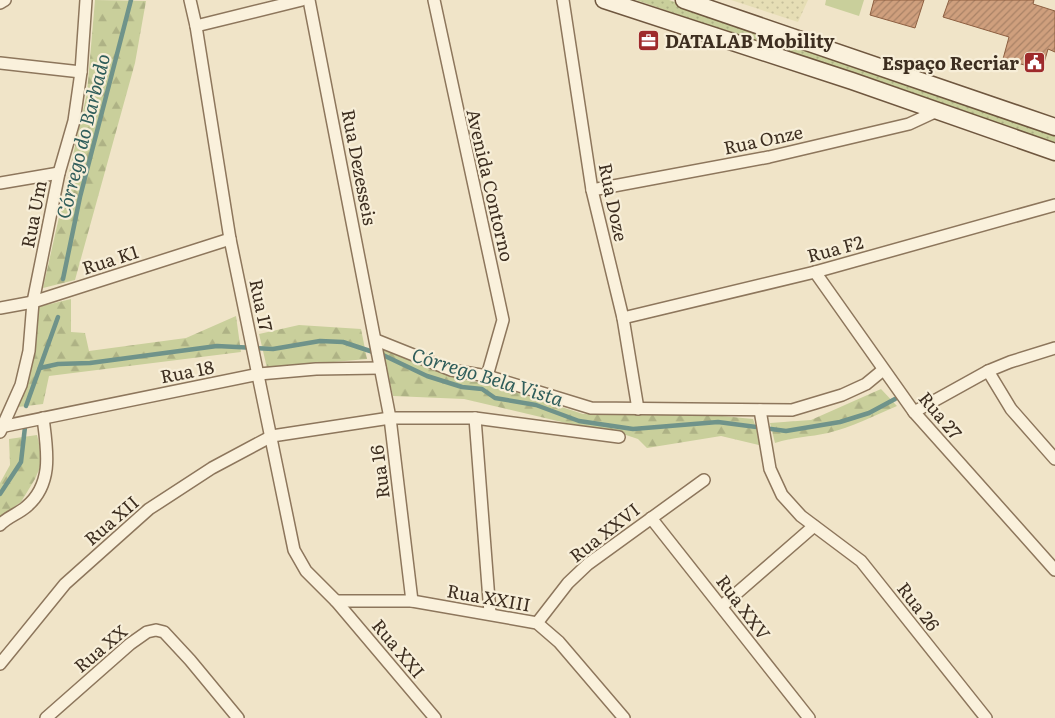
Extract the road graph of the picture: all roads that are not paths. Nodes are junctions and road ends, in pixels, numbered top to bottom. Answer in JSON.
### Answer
{"nodes":[{"id":1,"x":6,"y":0,"type":"edge"},
{"id":2,"x":86,"y":0,"type":"edge"},
{"id":3,"x":190,"y":0,"type":"edge"},
{"id":4,"x":302,"y":0,"type":"edge"},
{"id":5,"x":309,"y":0,"type":"edge"},
{"id":6,"x":434,"y":0,"type":"edge"},
{"id":7,"x":563,"y":0,"type":"edge"},
{"id":8,"x":604,"y":0,"type":"edge"},
{"id":9,"x":684,"y":0,"type":"edge"},
{"id":10,"x":0,"y":3,"type":"edge"},
{"id":11,"x":196,"y":26,"type":"junction"},
{"id":12,"x":0,"y":63,"type":"edge"},
{"id":13,"x":81,"y":72,"type":"junction"},
{"id":14,"x":937,"y":111,"type":"junction"},
{"id":15,"x":1055,"y":127,"type":"edge"},
{"id":16,"x":1055,"y":152,"type":"edge"},
{"id":17,"x":59,"y":173,"type":"junction"},
{"id":18,"x":0,"y":183,"type":"edge"},
{"id":19,"x":592,"y":190,"type":"junction"},
{"id":20,"x":1055,"y":205,"type":"edge"},
{"id":21,"x":230,"y":238,"type":"junction"},
{"id":22,"x":815,"y":272,"type":"junction"},
{"id":23,"x":33,"y":302,"type":"junction"},
{"id":24,"x":0,"y":308,"type":"edge"},
{"id":25,"x":623,"y":318,"type":"junction"},
{"id":26,"x":376,"y":342,"type":"junction"},
{"id":27,"x":1055,"y":348,"type":"edge"},
{"id":28,"x":380,"y":366,"type":"junction"},
{"id":29,"x":884,"y":370,"type":"junction"},
{"id":30,"x":988,"y":371,"type":"junction"},
{"id":31,"x":259,"y":374,"type":"junction"},
{"id":32,"x":487,"y":376,"type":"junction"},
{"id":33,"x":911,"y":408,"type":"junction"},
{"id":34,"x":638,"y":409,"type":"junction"},
{"id":35,"x":761,"y":415,"type":"junction"},
{"id":36,"x":43,"y":418,"type":"junction"},
{"id":37,"x":390,"y":418,"type":"junction"},
{"id":38,"x":475,"y":418,"type":"junction"},
{"id":39,"x":1,"y":429,"type":"edge"},
{"id":40,"x":272,"y":436,"type":"junction"},
{"id":41,"x":619,"y":438,"type":"dead end"},
{"id":42,"x":1055,"y":458,"type":"edge"},
{"id":43,"x":704,"y":480,"type":"dead end"},
{"id":44,"x":651,"y":518,"type":"junction"},
{"id":45,"x":0,"y":524,"type":"edge"},
{"id":46,"x":814,"y":526,"type":"junction"},
{"id":47,"x":1055,"y":570,"type":"edge"},
{"id":48,"x":336,"y":601,"type":"junction"},
{"id":49,"x":412,"y":601,"type":"junction"},
{"id":50,"x":722,"y":606,"type":"junction"},
{"id":51,"x":490,"y":613,"type":"junction"},
{"id":52,"x":537,"y":623,"type":"junction"},
{"id":53,"x":0,"y":664,"type":"edge"},
{"id":54,"x":46,"y":718,"type":"edge"},
{"id":55,"x":238,"y":718,"type":"edge"},
{"id":56,"x":435,"y":718,"type":"edge"},
{"id":57,"x":624,"y":718,"type":"edge"},
{"id":58,"x":809,"y":718,"type":"edge"},
{"id":59,"x":986,"y":718,"type":"edge"}],
"edges":[{"from":1,"to":10,"type":"street"},
{"from":2,"to":13,"type":"street","name":"Rua Um"},
{"from":3,"to":11,"type":"street","name":"Rua 17"},
{"from":4,"to":11,"type":"street"},
{"from":5,"to":26,"type":"street","name":"Rua Dezesseis"},
{"from":6,"to":32,"type":"street","name":"Avenida Contorno"},
{"from":7,"to":19,"type":"street","name":"Rua Doze"},
{"from":8,"to":14,"type":"main road"},
{"from":9,"to":15,"type":"main road"},
{"from":11,"to":21,"type":"street","name":"Rua 17"},
{"from":12,"to":13,"type":"street"},
{"from":13,"to":17,"type":"street","name":"Rua Um"},
{"from":14,"to":16,"type":"main road"},
{"from":14,"to":19,"type":"street","name":"Rua Onze"},
{"from":17,"to":18,"type":"street"},
{"from":17,"to":23,"type":"street","name":"Rua Um"},
{"from":19,"to":25,"type":"street","name":"Rua Doze"},
{"from":20,"to":22,"type":"street","name":"Rua F2"},
{"from":21,"to":23,"type":"street","name":"Rua K1"},
{"from":21,"to":31,"type":"street","name":"Rua 17"},
{"from":22,"to":25,"type":"street","name":"Rua F2"},
{"from":22,"to":29,"type":"street","name":"Rua 27"},
{"from":23,"to":24,"type":"street","name":"Rua K1"},
{"from":23,"to":39,"type":"street","name":"Rua Um"},
{"from":25,"to":34,"type":"street","name":"Rua Doze"},
{"from":26,"to":28,"type":"street","name":"Rua 16"},
{"from":26,"to":32,"type":"street"},
{"from":27,"to":30,"type":"street"},
{"from":28,"to":31,"type":"street","name":"Rua 18"},
{"from":28,"to":37,"type":"street","name":"Rua 16"},
{"from":29,"to":33,"type":"street","name":"Rua 27"},
{"from":29,"to":35,"type":"street"},
{"from":30,"to":33,"type":"street"},
{"from":30,"to":42,"type":"street"},
{"from":31,"to":36,"type":"street","name":"Rua 18"},
{"from":31,"to":40,"type":"street","name":"Rua 17"},
{"from":32,"to":34,"type":"street"},
{"from":33,"to":47,"type":"street","name":"Rua 27"},
{"from":34,"to":35,"type":"street"},
{"from":35,"to":46,"type":"street","name":"Rua 26"},
{"from":36,"to":39,"type":"street","name":"Rua 18"},
{"from":36,"to":45,"type":"street"},
{"from":37,"to":38,"type":"street","name":"Rua XII"},
{"from":37,"to":40,"type":"street","name":"Rua XII"},
{"from":37,"to":49,"type":"street","name":"Rua 16"},
{"from":38,"to":41,"type":"street","name":"Rua XII"},
{"from":38,"to":51,"type":"street"},
{"from":40,"to":48,"type":"street","name":"Rua 17"},
{"from":40,"to":53,"type":"street","name":"Rua XII"},
{"from":43,"to":44,"type":"street","name":"Rua XXVI"},
{"from":44,"to":50,"type":"street","name":"Rua XXV"},
{"from":44,"to":52,"type":"street","name":"Rua XXVI"},
{"from":46,"to":50,"type":"street"},
{"from":46,"to":59,"type":"street","name":"Rua 26"},
{"from":48,"to":49,"type":"street","name":"Rua XXIII"},
{"from":48,"to":56,"type":"street","name":"Rua XXI"},
{"from":49,"to":51,"type":"street","name":"Rua XXIII"},
{"from":50,"to":58,"type":"street","name":"Rua XXV"},
{"from":51,"to":52,"type":"street","name":"Rua XXIII"},
{"from":52,"to":57,"type":"street","name":"Rua XXIII"},
{"from":54,"to":55,"type":"street","name":"Rua XX"}]}
